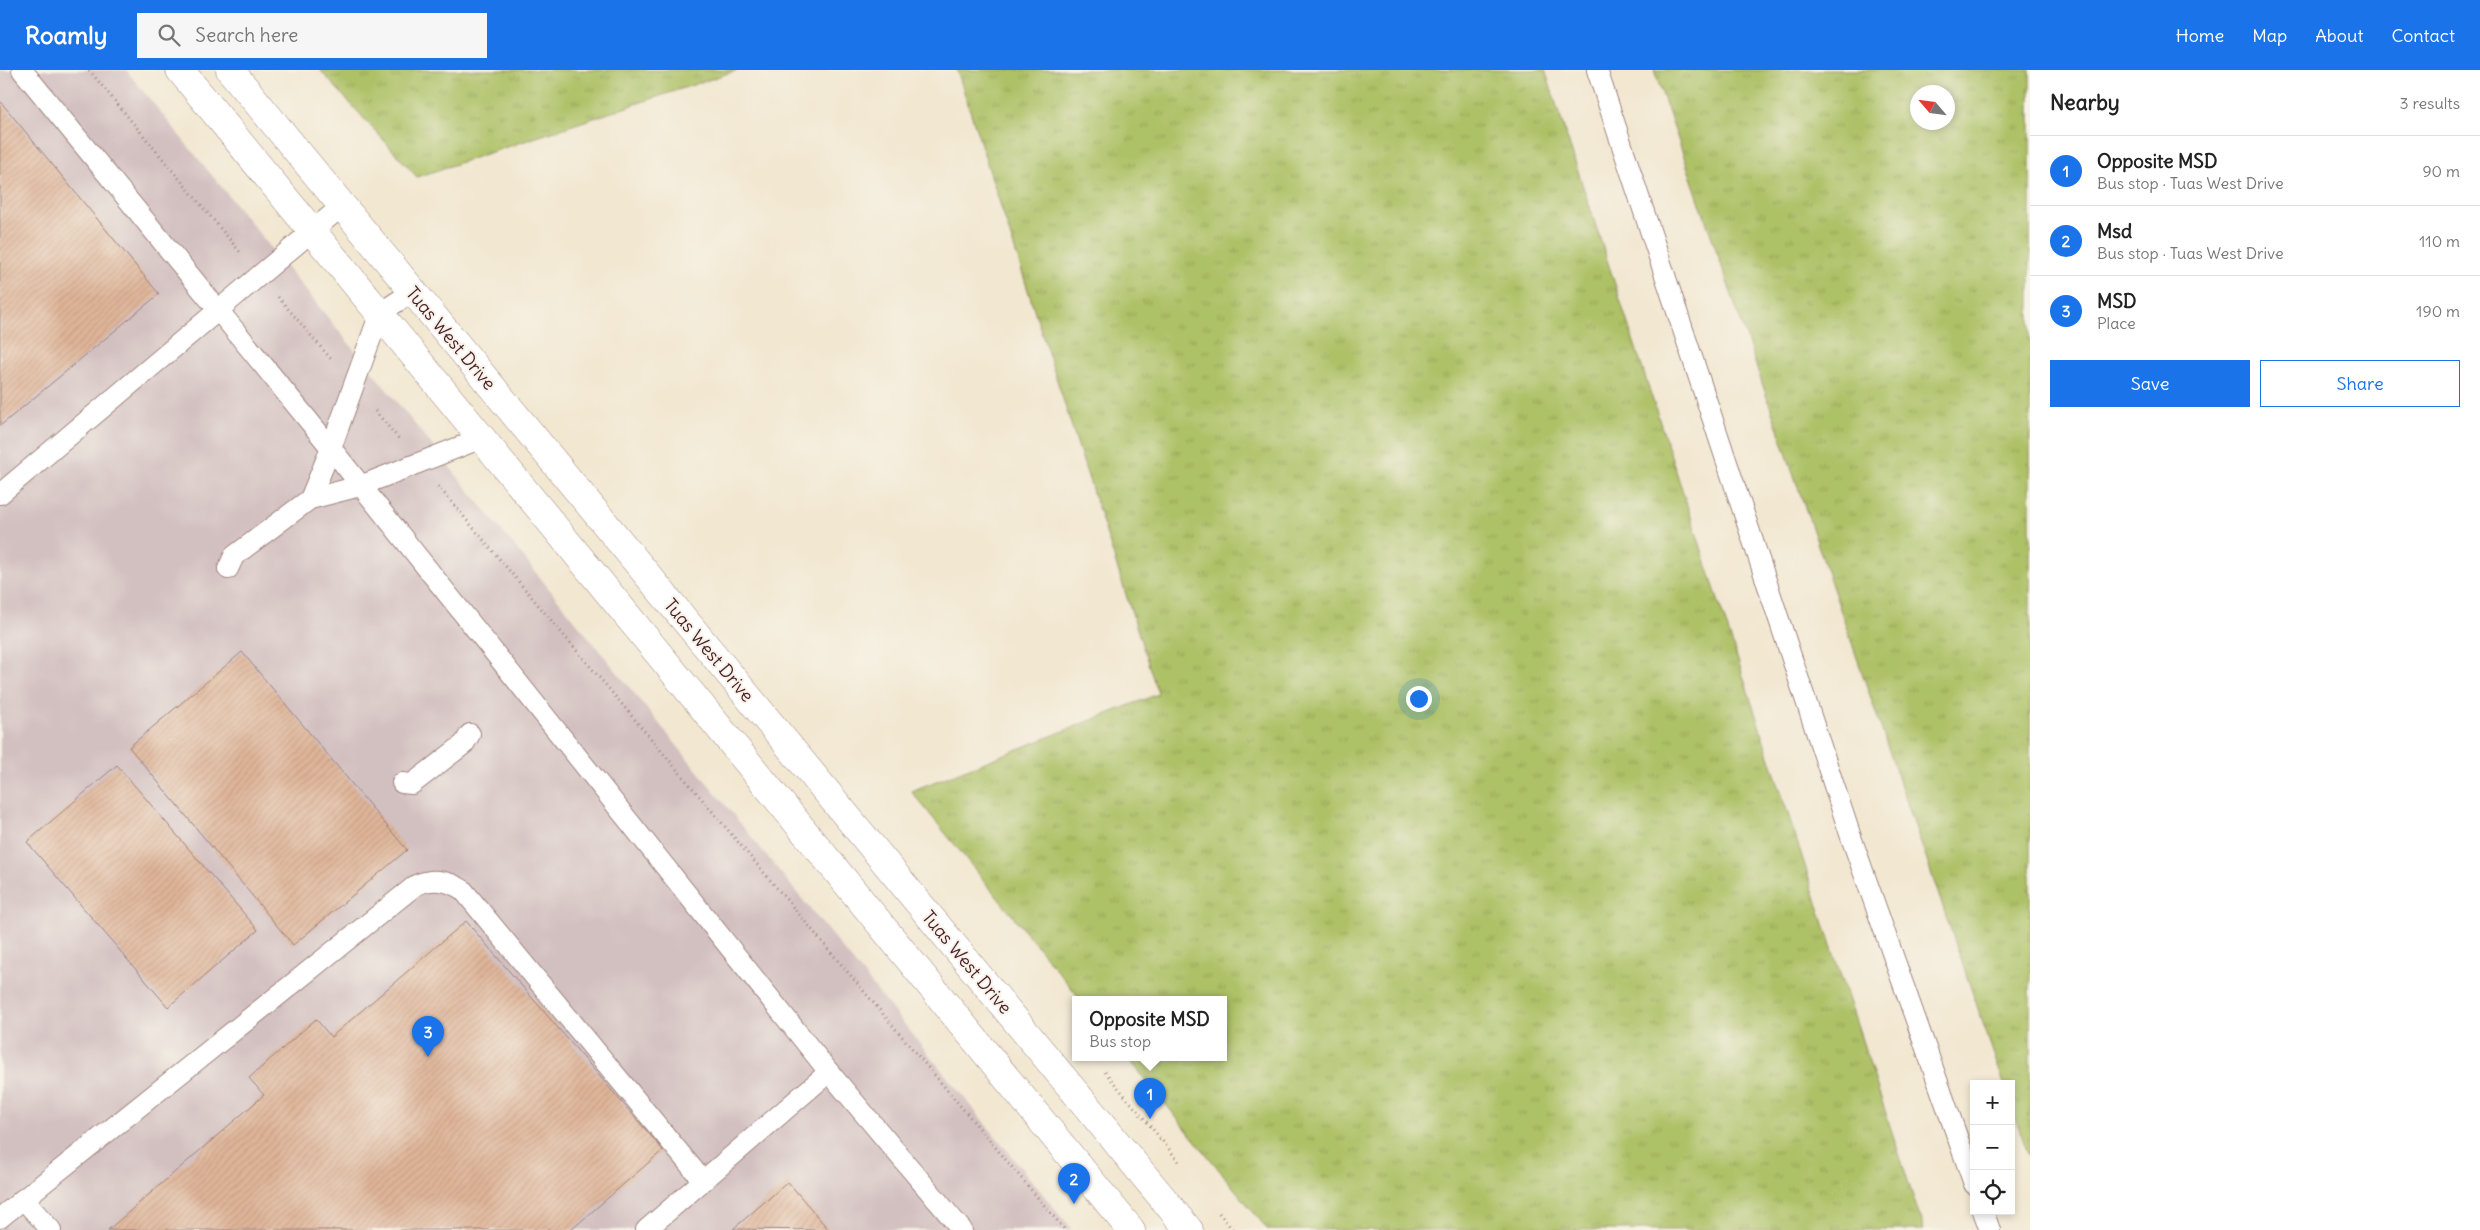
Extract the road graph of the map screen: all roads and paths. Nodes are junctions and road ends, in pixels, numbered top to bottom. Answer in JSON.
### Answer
{"nodes":[{"id":1,"x":22,"y":70,"type":"edge"},
{"id":2,"x":89,"y":70,"type":"edge"},
{"id":3,"x":180,"y":70,"type":"edge"},
{"id":4,"x":230,"y":70,"type":"edge"},
{"id":5,"x":1597,"y":70,"type":"edge"},
{"id":6,"x":342,"y":206,"type":"junction"},
{"id":7,"x":312,"y":231,"type":"junction"},
{"id":8,"x":260,"y":276,"type":"junction"},
{"id":9,"x":412,"y":292,"type":"junction"},
{"id":10,"x":219,"y":310,"type":"junction"},
{"id":11,"x":380,"y":313,"type":"junction"},
{"id":12,"x":354,"y":386,"type":"junction"},
{"id":13,"x":482,"y":438,"type":"junction"},
{"id":14,"x":331,"y":448,"type":"junction"},
{"id":15,"x":418,"y":463,"type":"junction"},
{"id":16,"x":360,"y":486,"type":"junction"},
{"id":17,"x":0,"y":494,"type":"edge"},
{"id":18,"x":310,"y":499,"type":"junction"},
{"id":19,"x":228,"y":569,"type":"dead end"},
{"id":20,"x":470,"y":734,"type":"dead end"},
{"id":21,"x":402,"y":783,"type":"dead end"},
{"id":22,"x":1099,"y":1065,"type":"dead end"},
{"id":23,"x":828,"y":1072,"type":"junction"},
{"id":24,"x":1161,"y":1138,"type":"dead end"},
{"id":25,"x":1970,"y":1173,"type":"edge"},
{"id":26,"x":703,"y":1181,"type":"junction"},
{"id":27,"x":23,"y":1199,"type":"junction"},
{"id":28,"x":1984,"y":1215,"type":"edge"},
{"id":29,"x":0,"y":1218,"type":"edge"},
{"id":30,"x":51,"y":1230,"type":"edge"},
{"id":31,"x":646,"y":1230,"type":"edge"},
{"id":32,"x":962,"y":1230,"type":"edge"},
{"id":33,"x":1066,"y":1230,"type":"edge"},
{"id":34,"x":1131,"y":1230,"type":"edge"},
{"id":35,"x":1188,"y":1230,"type":"edge"},
{"id":36,"x":1990,"y":1230,"type":"edge"}],
"edges":[{"from":1,"to":10,"type":"lane"},
{"from":2,"to":8,"type":"path"},
{"from":3,"to":7,"type":"main road"},
{"from":4,"to":6,"type":"main road","name":"Tuas West Drive"},
{"from":5,"to":25,"type":"lane"},
{"from":6,"to":7,"type":"lane"},
{"from":6,"to":9,"type":"main road","name":"Tuas West Drive"},
{"from":7,"to":8,"type":"lane"},
{"from":7,"to":11,"type":"main road"},
{"from":8,"to":10,"type":"lane"},
{"from":8,"to":12,"type":"path"},
{"from":9,"to":11,"type":"lane"},
{"from":9,"to":35,"type":"main road","name":"Tuas West Drive"},
{"from":10,"to":14,"type":"lane"},
{"from":10,"to":17,"type":"lane"},
{"from":11,"to":12,"type":"lane"},
{"from":11,"to":13,"type":"main road"},
{"from":12,"to":14,"type":"lane"},
{"from":12,"to":15,"type":"path"},
{"from":13,"to":15,"type":"lane"},
{"from":13,"to":34,"type":"main road"},
{"from":14,"to":16,"type":"lane"},
{"from":14,"to":18,"type":"lane"},
{"from":15,"to":16,"type":"lane"},
{"from":15,"to":33,"type":"path"},
{"from":16,"to":18,"type":"lane"},
{"from":16,"to":23,"type":"lane"},
{"from":18,"to":19,"type":"lane"},
{"from":20,"to":21,"type":"lane"},
{"from":22,"to":24,"type":"path"},
{"from":23,"to":26,"type":"lane"},
{"from":23,"to":32,"type":"lane"},
{"from":26,"to":27,"type":"lane"},
{"from":26,"to":31,"type":"lane"},
{"from":27,"to":29,"type":"lane"},
{"from":27,"to":30,"type":"lane"},
{"from":28,"to":36,"type":"lane"}]}
